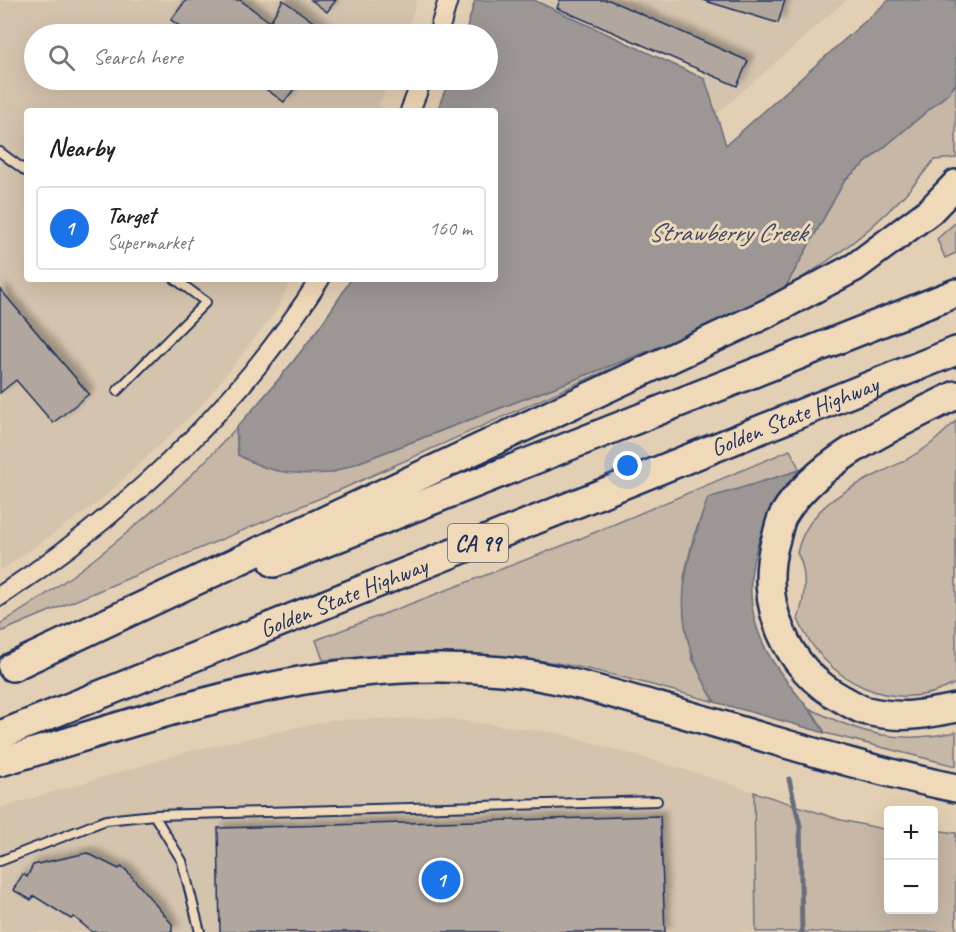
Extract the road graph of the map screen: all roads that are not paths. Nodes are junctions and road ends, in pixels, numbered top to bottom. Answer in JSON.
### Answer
{"nodes":[{"id":1,"x":448,"y":0,"type":"edge"},
{"id":2,"x":441,"y":24,"type":"edge"},
{"id":3,"x":418,"y":90,"type":"edge"},
{"id":4,"x":411,"y":108,"type":"edge"},
{"id":5,"x":0,"y":152,"type":"edge"},
{"id":6,"x":24,"y":170,"type":"edge"},
{"id":7,"x":956,"y":184,"type":"edge"},
{"id":8,"x":179,"y":282,"type":"edge"},
{"id":9,"x":318,"y":282,"type":"edge"},
{"id":10,"x":956,"y":293,"type":"edge"},
{"id":11,"x":956,"y":351,"type":"edge"},
{"id":12,"x":117,"y":391,"type":"dead end"},
{"id":13,"x":956,"y":395,"type":"edge"},
{"id":14,"x":0,"y":596,"type":"edge"},
{"id":15,"x":6,"y":669,"type":"edge"},
{"id":16,"x":956,"y":708,"type":"edge"},
{"id":17,"x":0,"y":735,"type":"edge"},
{"id":18,"x":0,"y":762,"type":"edge"},
{"id":19,"x":956,"y":788,"type":"edge"},
{"id":20,"x":657,"y":801,"type":"dead end"},
{"id":21,"x":154,"y":815,"type":"junction"},
{"id":22,"x":0,"y":861,"type":"edge"},
{"id":23,"x":200,"y":932,"type":"edge"}],
"edges":[{"from":1,"to":2,"type":"street"},
{"from":3,"to":4,"type":"street"},
{"from":5,"to":6,"type":"lane"},
{"from":7,"to":15,"type":"highway"},
{"from":8,"to":12,"type":"lane"},
{"from":9,"to":14,"type":"street"},
{"from":10,"to":15,"type":"highway","number":"CA 99"},
{"from":11,"to":17,"type":"highway","name":"Golden State Highway","number":"CA 99"},
{"from":13,"to":16,"type":"highway"},
{"from":18,"to":19,"type":"highway"},
{"from":20,"to":21,"type":"lane"},
{"from":21,"to":22,"type":"lane"},
{"from":21,"to":23,"type":"lane"}]}
